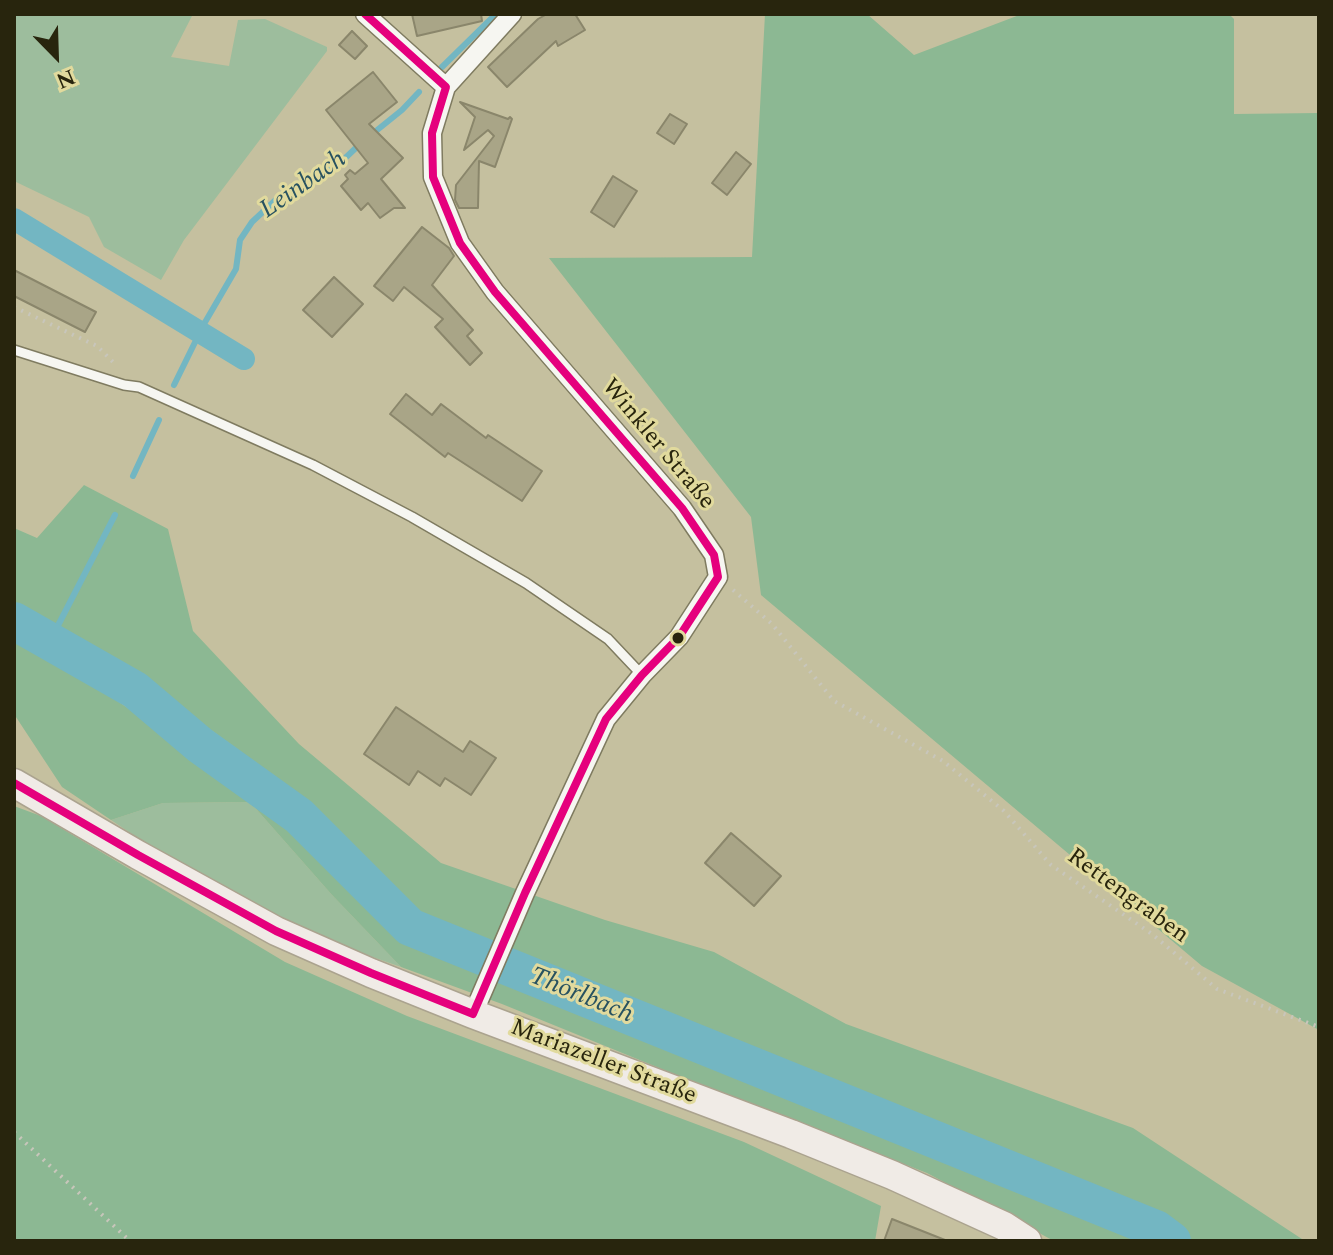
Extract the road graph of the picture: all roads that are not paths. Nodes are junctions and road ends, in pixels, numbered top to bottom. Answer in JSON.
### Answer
{"nodes":[{"id":1,"x":365,"y":14,"type":"edge"},
{"id":2,"x":512,"y":14,"type":"edge"},
{"id":3,"x":446,"y":87,"type":"junction"},
{"id":4,"x":14,"y":350,"type":"edge"},
{"id":5,"x":642,"y":675,"type":"junction"},
{"id":6,"x":14,"y":783,"type":"edge"},
{"id":7,"x":475,"y":1008,"type":"junction"},
{"id":8,"x":1027,"y":1241,"type":"edge"}],
"edges":[{"from":1,"to":3,"type":"street"},
{"from":2,"to":3,"type":"street"},
{"from":3,"to":5,"type":"street","name":"Winkler Straße"},
{"from":4,"to":5,"type":"lane"},
{"from":5,"to":7,"type":"street"},
{"from":6,"to":7,"type":"main road","name":"Mariazeller Straße"},
{"from":7,"to":8,"type":"main road","name":"Mariazeller Straße"}]}
